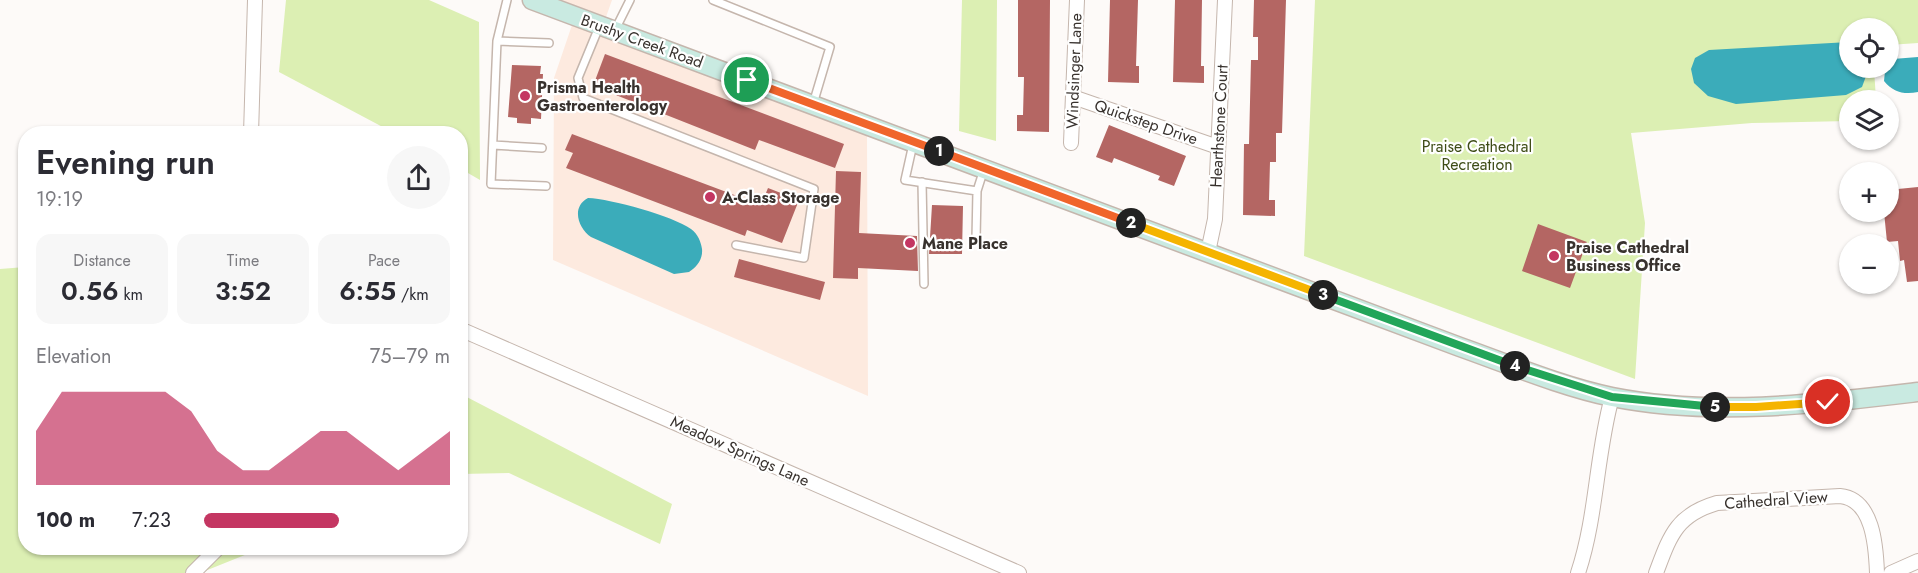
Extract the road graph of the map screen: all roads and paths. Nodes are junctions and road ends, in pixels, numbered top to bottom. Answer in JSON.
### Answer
{"nodes":[{"id":1,"x":255,"y":0,"type":"edge"},
{"id":2,"x":507,"y":0,"type":"edge"},
{"id":3,"x":532,"y":0,"type":"edge"},
{"id":4,"x":630,"y":0,"type":"edge"},
{"id":5,"x":713,"y":0,"type":"edge"},
{"id":6,"x":1077,"y":0,"type":"edge"},
{"id":7,"x":1225,"y":0,"type":"edge"},
{"id":8,"x":607,"y":28,"type":"junction"},
{"id":9,"x":497,"y":41,"type":"junction"},
{"id":10,"x":549,"y":43,"type":"dead end"},
{"id":11,"x":1073,"y":97,"type":"junction"},
{"id":12,"x":813,"y":104,"type":"junction"},
{"id":13,"x":251,"y":126,"type":"edge"},
{"id":14,"x":914,"y":142,"type":"junction"},
{"id":15,"x":1071,"y":142,"type":"dead end"},
{"id":16,"x":493,"y":145,"type":"junction"},
{"id":17,"x":1218,"y":147,"type":"junction"},
{"id":18,"x":542,"y":148,"type":"dead end"},
{"id":19,"x":985,"y":168,"type":"junction"},
{"id":20,"x":922,"y":182,"type":"junction"},
{"id":21,"x":546,"y":186,"type":"dead end"},
{"id":22,"x":977,"y":191,"type":"junction"},
{"id":23,"x":976,"y":239,"type":"dead end"},
{"id":24,"x":736,"y":245,"type":"dead end"},
{"id":25,"x":1208,"y":252,"type":"junction"},
{"id":26,"x":924,"y":284,"type":"dead end"},
{"id":27,"x":468,"y":332,"type":"edge"},
{"id":28,"x":1918,"y":392,"type":"edge"},
{"id":29,"x":1612,"y":397,"type":"junction"},
{"id":30,"x":211,"y":555,"type":"edge"},
{"id":31,"x":1918,"y":561,"type":"edge"},
{"id":32,"x":194,"y":573,"type":"edge"},
{"id":33,"x":1019,"y":573,"type":"edge"},
{"id":34,"x":1578,"y":573,"type":"edge"},
{"id":35,"x":1656,"y":573,"type":"edge"},
{"id":36,"x":1877,"y":573,"type":"edge"},
{"id":37,"x":1891,"y":573,"type":"edge"}],
"edges":[{"from":1,"to":13,"type":"street"},
{"from":2,"to":9,"type":"lane"},
{"from":3,"to":8,"type":"main road","name":"Brushy Creek Road"},
{"from":4,"to":8,"type":"lane"},
{"from":5,"to":12,"type":"lane"},
{"from":6,"to":11,"type":"street","name":"Windsinger Lane"},
{"from":7,"to":17,"type":"street","name":"Hearthstone Court"},
{"from":8,"to":12,"type":"main road","name":"Brushy Creek Road"},
{"from":8,"to":24,"type":"lane"},
{"from":9,"to":10,"type":"lane"},
{"from":9,"to":16,"type":"lane"},
{"from":11,"to":15,"type":"street","name":"Windsinger Lane"},
{"from":11,"to":17,"type":"street","name":"Quickstep Drive"},
{"from":12,"to":14,"type":"main road","name":"Brushy Creek Road"},
{"from":14,"to":19,"type":"main road","name":"Brushy Creek Road"},
{"from":14,"to":20,"type":"lane"},
{"from":16,"to":18,"type":"lane"},
{"from":16,"to":21,"type":"lane"},
{"from":17,"to":25,"type":"street","name":"Hearthstone Court"},
{"from":19,"to":22,"type":"lane"},
{"from":19,"to":25,"type":"main road","name":"Brushy Creek Road"},
{"from":20,"to":22,"type":"lane"},
{"from":20,"to":26,"type":"lane"},
{"from":22,"to":23,"type":"lane"},
{"from":25,"to":29,"type":"main road","name":"Brushy Creek Road"},
{"from":27,"to":33,"type":"street","name":"Meadow Springs Lane"},
{"from":28,"to":29,"type":"main road","name":"Brushy Creek Road"},
{"from":29,"to":34,"type":"street"},
{"from":30,"to":32,"type":"street"},
{"from":31,"to":37,"type":"street"},
{"from":35,"to":36,"type":"street","name":"Cathedral View"}]}
